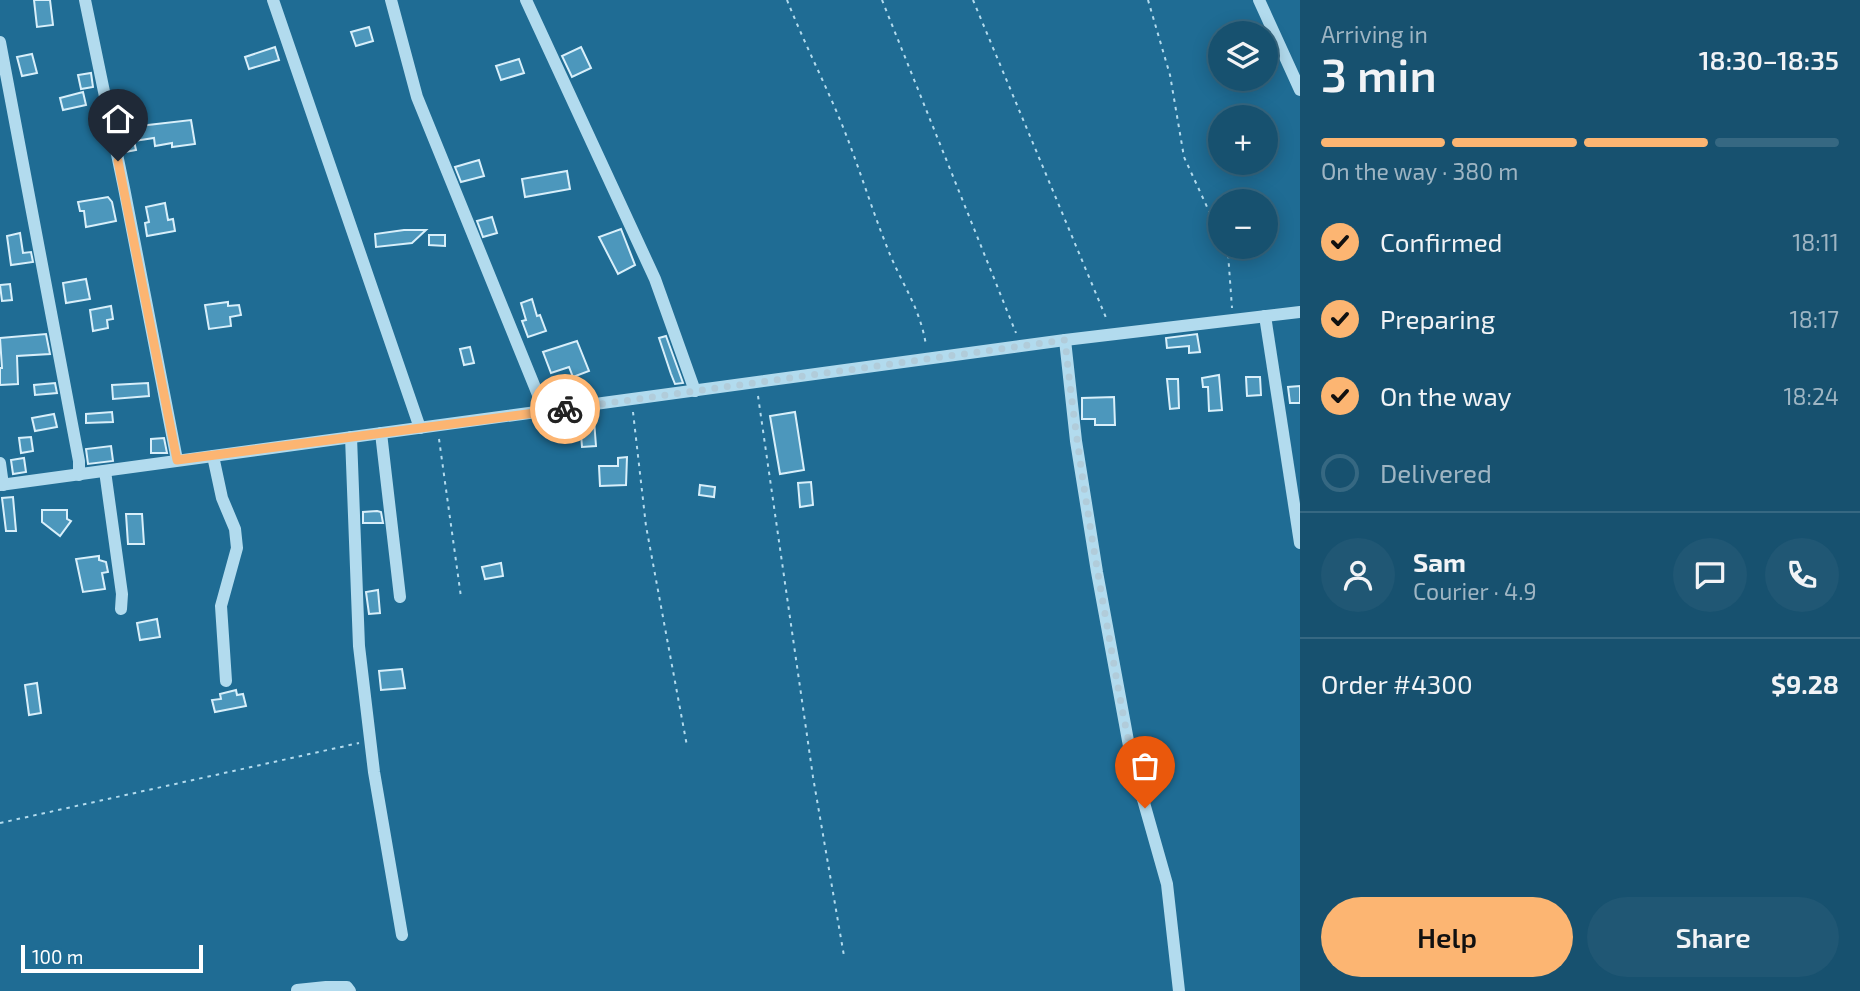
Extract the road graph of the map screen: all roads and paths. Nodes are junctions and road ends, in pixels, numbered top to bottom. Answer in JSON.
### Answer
{"nodes":[{"id":1,"x":85,"y":0,"type":"edge"},
{"id":2,"x":273,"y":0,"type":"edge"},
{"id":3,"x":391,"y":0,"type":"edge"},
{"id":4,"x":526,"y":0,"type":"edge"},
{"id":5,"x":787,"y":0,"type":"edge"},
{"id":6,"x":883,"y":0,"type":"edge"},
{"id":7,"x":973,"y":0,"type":"edge"},
{"id":8,"x":1148,"y":0,"type":"edge"},
{"id":9,"x":1259,"y":0,"type":"edge"},
{"id":10,"x":0,"y":42,"type":"edge"},
{"id":11,"x":1300,"y":90,"type":"edge"},
{"id":12,"x":1208,"y":209,"type":"edge"},
{"id":13,"x":1228,"y":259,"type":"edge"},
{"id":14,"x":1300,"y":312,"type":"edge"},
{"id":15,"x":1265,"y":316,"type":"junction"},
{"id":16,"x":1233,"y":320,"type":"junction"},
{"id":17,"x":1113,"y":334,"type":"junction"},
{"id":18,"x":1065,"y":340,"type":"junction"},
{"id":19,"x":1022,"y":346,"type":"junction"},
{"id":20,"x":927,"y":360,"type":"junction"},
{"id":21,"x":756,"y":383,"type":"junction"},
{"id":22,"x":695,"y":391,"type":"junction"},
{"id":23,"x":631,"y":400,"type":"junction"},
{"id":24,"x":545,"y":412,"type":"junction"},
{"id":25,"x":438,"y":426,"type":"junction"},
{"id":26,"x":420,"y":428,"type":"junction"},
{"id":27,"x":381,"y":433,"type":"junction"},
{"id":28,"x":351,"y":438,"type":"junction"},
{"id":29,"x":214,"y":456,"type":"junction"},
{"id":30,"x":177,"y":460,"type":"junction"},
{"id":31,"x":0,"y":463,"type":"edge"},
{"id":32,"x":105,"y":471,"type":"junction"},
{"id":33,"x":79,"y":475,"type":"junction"},
{"id":34,"x":1,"y":485,"type":"edge"},
{"id":35,"x":1300,"y":543,"type":"edge"},
{"id":36,"x":400,"y":597,"type":"dead end"},
{"id":37,"x":461,"y":597,"type":"dead end"},
{"id":38,"x":121,"y":609,"type":"dead end"},
{"id":39,"x":226,"y":681,"type":"dead end"},
{"id":40,"x":370,"y":740,"type":"junction"},
{"id":41,"x":687,"y":746,"type":"dead end"},
{"id":42,"x":0,"y":823,"type":"edge"},
{"id":43,"x":402,"y":935,"type":"dead end"},
{"id":44,"x":844,"y":956,"type":"dead end"},
{"id":45,"x":298,"y":990,"type":"edge"},
{"id":46,"x":350,"y":991,"type":"edge"},
{"id":47,"x":1179,"y":991,"type":"edge"}],
"edges":[{"from":1,"to":30,"type":"street"},
{"from":2,"to":26,"type":"street"},
{"from":3,"to":24,"type":"street"},
{"from":4,"to":22,"type":"street"},
{"from":5,"to":20,"type":"path"},
{"from":6,"to":19,"type":"path"},
{"from":7,"to":17,"type":"path"},
{"from":8,"to":12,"type":"path"},
{"from":9,"to":11,"type":"street"},
{"from":10,"to":33,"type":"street"},
{"from":13,"to":16,"type":"path"},
{"from":14,"to":15,"type":"street"},
{"from":15,"to":16,"type":"street"},
{"from":15,"to":35,"type":"street"},
{"from":16,"to":17,"type":"street"},
{"from":17,"to":18,"type":"street"},
{"from":18,"to":19,"type":"street"},
{"from":18,"to":47,"type":"street"},
{"from":19,"to":20,"type":"street"},
{"from":20,"to":21,"type":"street"},
{"from":21,"to":22,"type":"street"},
{"from":21,"to":44,"type":"path"},
{"from":22,"to":23,"type":"street"},
{"from":23,"to":24,"type":"street"},
{"from":23,"to":41,"type":"path"},
{"from":24,"to":25,"type":"street"},
{"from":25,"to":26,"type":"street"},
{"from":25,"to":37,"type":"path"},
{"from":26,"to":27,"type":"street"},
{"from":27,"to":28,"type":"street"},
{"from":27,"to":36,"type":"street"},
{"from":28,"to":29,"type":"street"},
{"from":28,"to":40,"type":"street"},
{"from":29,"to":30,"type":"street"},
{"from":29,"to":39,"type":"street"},
{"from":30,"to":32,"type":"street"},
{"from":31,"to":34,"type":"street"},
{"from":32,"to":33,"type":"street"},
{"from":32,"to":38,"type":"street"},
{"from":33,"to":34,"type":"street"},
{"from":40,"to":42,"type":"path"},
{"from":40,"to":43,"type":"street"},
{"from":45,"to":46,"type":"street"}]}
